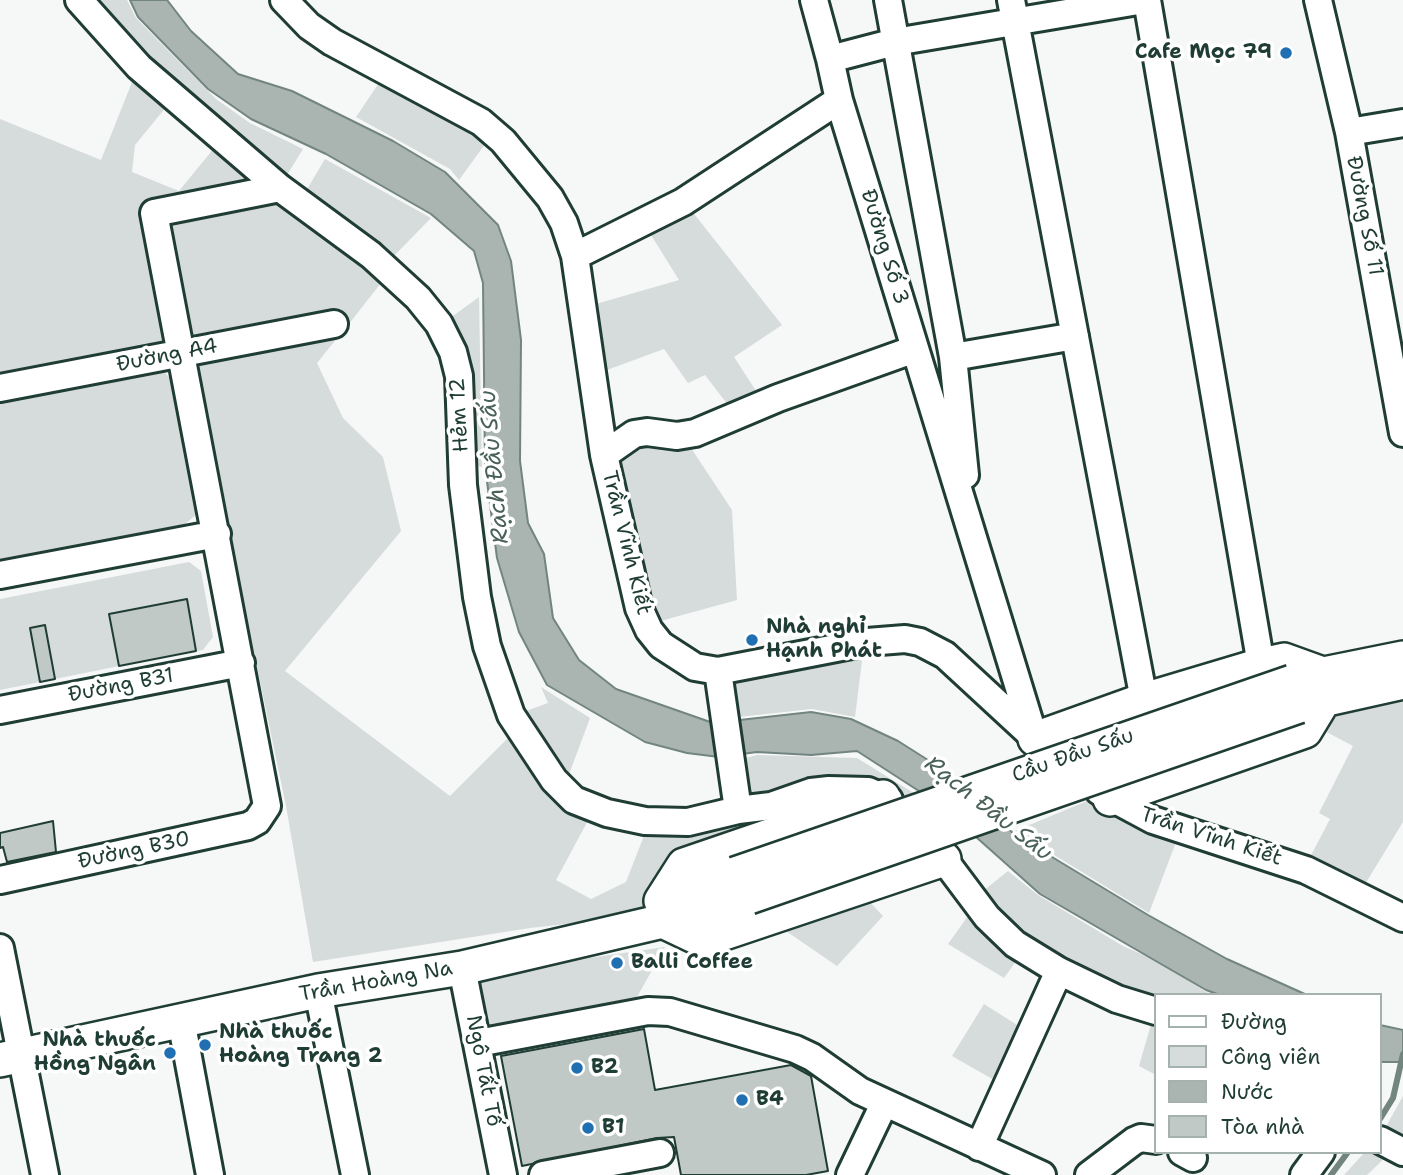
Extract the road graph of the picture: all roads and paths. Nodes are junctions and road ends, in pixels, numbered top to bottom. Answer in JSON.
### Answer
{"nodes":[{"id":1,"x":79,"y":0,"type":"edge"},
{"id":2,"x":284,"y":0,"type":"edge"},
{"id":3,"x":814,"y":0,"type":"edge"},
{"id":4,"x":888,"y":0,"type":"edge"},
{"id":5,"x":1145,"y":0,"type":"edge"},
{"id":6,"x":1318,"y":0,"type":"edge"},
{"id":7,"x":1013,"y":11,"type":"edge"},
{"id":8,"x":895,"y":42,"type":"junction"},
{"id":9,"x":830,"y":59,"type":"junction"},
{"id":10,"x":839,"y":100,"type":"junction"},
{"id":11,"x":1403,"y":122,"type":"edge"},
{"id":12,"x":1349,"y":132,"type":"junction"},
{"id":13,"x":280,"y":188,"type":"junction"},
{"id":14,"x":575,"y":256,"type":"junction"},
{"id":15,"x":1391,"y":297,"type":"edge"},
{"id":16,"x":334,"y":324,"type":"dead end"},
{"id":17,"x":1075,"y":336,"type":"junction"},
{"id":18,"x":915,"y":349,"type":"junction"},
{"id":19,"x":181,"y":353,"type":"junction"},
{"id":20,"x":953,"y":357,"type":"junction"},
{"id":21,"x":0,"y":388,"type":"edge"},
{"id":22,"x":1403,"y":433,"type":"edge"},
{"id":23,"x":604,"y":455,"type":"junction"},
{"id":24,"x":971,"y":533,"type":"junction"},
{"id":25,"x":217,"y":534,"type":"junction"},
{"id":26,"x":0,"y":575,"type":"edge"},
{"id":27,"x":1403,"y":658,"type":"edge"},
{"id":28,"x":241,"y":663,"type":"junction"},
{"id":29,"x":1261,"y":665,"type":"junction"},
{"id":30,"x":718,"y":671,"type":"junction"},
{"id":31,"x":1403,"y":682,"type":"edge"},
{"id":32,"x":1309,"y":690,"type":"junction"},
{"id":33,"x":1144,"y":700,"type":"junction"},
{"id":34,"x":0,"y":710,"type":"edge"},
{"id":35,"x":1035,"y":739,"type":"junction"},
{"id":36,"x":883,"y":797,"type":"junction"},
{"id":37,"x":1110,"y":799,"type":"junction"},
{"id":38,"x":738,"y":810,"type":"junction"},
{"id":39,"x":944,"y":859,"type":"junction"},
{"id":40,"x":0,"y":880,"type":"edge"},
{"id":41,"x":742,"y":885,"type":"joint"},
{"id":42,"x":662,"y":911,"type":"junction"},
{"id":43,"x":1402,"y":916,"type":"edge"},
{"id":44,"x":0,"y":948,"type":"edge"},
{"id":45,"x":462,"y":968,"type":"junction"},
{"id":46,"x":1059,"y":971,"type":"junction"},
{"id":47,"x":318,"y":991,"type":"junction"},
{"id":48,"x":1154,"y":1010,"type":"edge"},
{"id":49,"x":181,"y":1020,"type":"junction"},
{"id":50,"x":478,"y":1044,"type":"junction"},
{"id":51,"x":10,"y":1050,"type":"edge"},
{"id":52,"x":884,"y":1104,"type":"junction"},
{"id":53,"x":1154,"y":1140,"type":"edge"},
{"id":54,"x":979,"y":1147,"type":"junction"},
{"id":55,"x":660,"y":1153,"type":"dead end"},
{"id":56,"x":1320,"y":1154,"type":"edge"},
{"id":57,"x":587,"y":1171,"type":"edge"},
{"id":58,"x":46,"y":1175,"type":"edge"},
{"id":59,"x":210,"y":1175,"type":"edge"},
{"id":60,"x":355,"y":1175,"type":"edge"},
{"id":61,"x":503,"y":1175,"type":"edge"},
{"id":62,"x":543,"y":1175,"type":"edge"},
{"id":63,"x":850,"y":1175,"type":"edge"},
{"id":64,"x":1042,"y":1175,"type":"edge"},
{"id":65,"x":1089,"y":1175,"type":"edge"},
{"id":66,"x":1304,"y":1175,"type":"edge"}],
"edges":[{"from":1,"to":13,"type":"street","name":"Hẻm 12"},
{"from":2,"to":14,"type":"street","name":"Trần Vĩnh Kiết"},
{"from":3,"to":9,"type":"street","name":"Đường Số 3"},
{"from":4,"to":8,"type":"street"},
{"from":5,"to":7,"type":"street"},
{"from":5,"to":29,"type":"street"},
{"from":6,"to":12,"type":"street","name":"Đường Số 11"},
{"from":7,"to":8,"type":"street"},
{"from":7,"to":17,"type":"street"},
{"from":8,"to":9,"type":"street"},
{"from":8,"to":20,"type":"street"},
{"from":9,"to":10,"type":"street","name":"Đường Số 3"},
{"from":10,"to":14,"type":"street"},
{"from":10,"to":18,"type":"street","name":"Đường Số 3"},
{"from":11,"to":12,"type":"street"},
{"from":12,"to":15,"type":"street","name":"Đường Số 11"},
{"from":13,"to":19,"type":"street"},
{"from":13,"to":38,"type":"street","name":"Hẻm 12"},
{"from":14,"to":23,"type":"street","name":"Trần Vĩnh Kiết"},
{"from":15,"to":22,"type":"street","name":"Đường Số 11"},
{"from":16,"to":19,"type":"street","name":"Đường A4"},
{"from":17,"to":20,"type":"street"},
{"from":17,"to":33,"type":"street"},
{"from":18,"to":23,"type":"street"},
{"from":18,"to":24,"type":"street","name":"Đường Số 3"},
{"from":19,"to":21,"type":"street","name":"Đường A4"},
{"from":19,"to":25,"type":"street"},
{"from":20,"to":24,"type":"street"},
{"from":23,"to":30,"type":"street","name":"Trần Vĩnh Kiết"},
{"from":24,"to":35,"type":"street","name":"Đường Số 3"},
{"from":25,"to":26,"type":"street"},
{"from":25,"to":28,"type":"street"},
{"from":27,"to":32,"type":"main road"},
{"from":28,"to":34,"type":"street","name":"Đường B31"},
{"from":28,"to":40,"type":"street","name":"Đường B30"},
{"from":29,"to":32,"type":"main road"},
{"from":29,"to":33,"type":"main road"},
{"from":30,"to":35,"type":"street","name":"Trần Vĩnh Kiết"},
{"from":30,"to":38,"type":"street"},
{"from":31,"to":32,"type":"main road"},
{"from":32,"to":37,"type":"main road"},
{"from":32,"to":41,"type":"main road","name":"Cầu Đầu Sấu","bridge":true},
{"from":33,"to":35,"type":"main road"},
{"from":35,"to":37,"type":"street","name":"Trần Vĩnh Kiết"},
{"from":36,"to":38,"type":"street","name":"Hẻm 12"},
{"from":36,"to":39,"type":"street"},
{"from":36,"to":42,"type":"main road"},
{"from":37,"to":43,"type":"street","name":"Trần Vĩnh Kiết"},
{"from":39,"to":42,"type":"main road"},
{"from":39,"to":46,"type":"street"},
{"from":41,"to":42,"type":"main road","name":"Trần Hoàng Na"},
{"from":42,"to":45,"type":"main road","name":"Trần Hoàng Na"},
{"from":42,"to":51,"type":"main road","name":"Trần Hoàng Na"},
{"from":44,"to":51,"type":"street"},
{"from":45,"to":47,"type":"main road","name":"Trần Hoàng Na"},
{"from":45,"to":50,"type":"street","name":"Ngô Tất Tố"},
{"from":46,"to":48,"type":"street"},
{"from":46,"to":54,"type":"street"},
{"from":47,"to":49,"type":"main road","name":"Trần Hoàng Na"},
{"from":47,"to":60,"type":"street"},
{"from":49,"to":51,"type":"main road","name":"Trần Hoàng Na"},
{"from":49,"to":59,"type":"street"},
{"from":50,"to":52,"type":"street"},
{"from":50,"to":61,"type":"street","name":"Ngô Tất Tố"},
{"from":51,"to":58,"type":"street"},
{"from":52,"to":54,"type":"street"},
{"from":52,"to":63,"type":"street"},
{"from":53,"to":65,"type":"street"},
{"from":54,"to":64,"type":"street"},
{"from":55,"to":57,"type":"street"},
{"from":56,"to":66,"type":"street"},
{"from":57,"to":62,"type":"street"}]}
